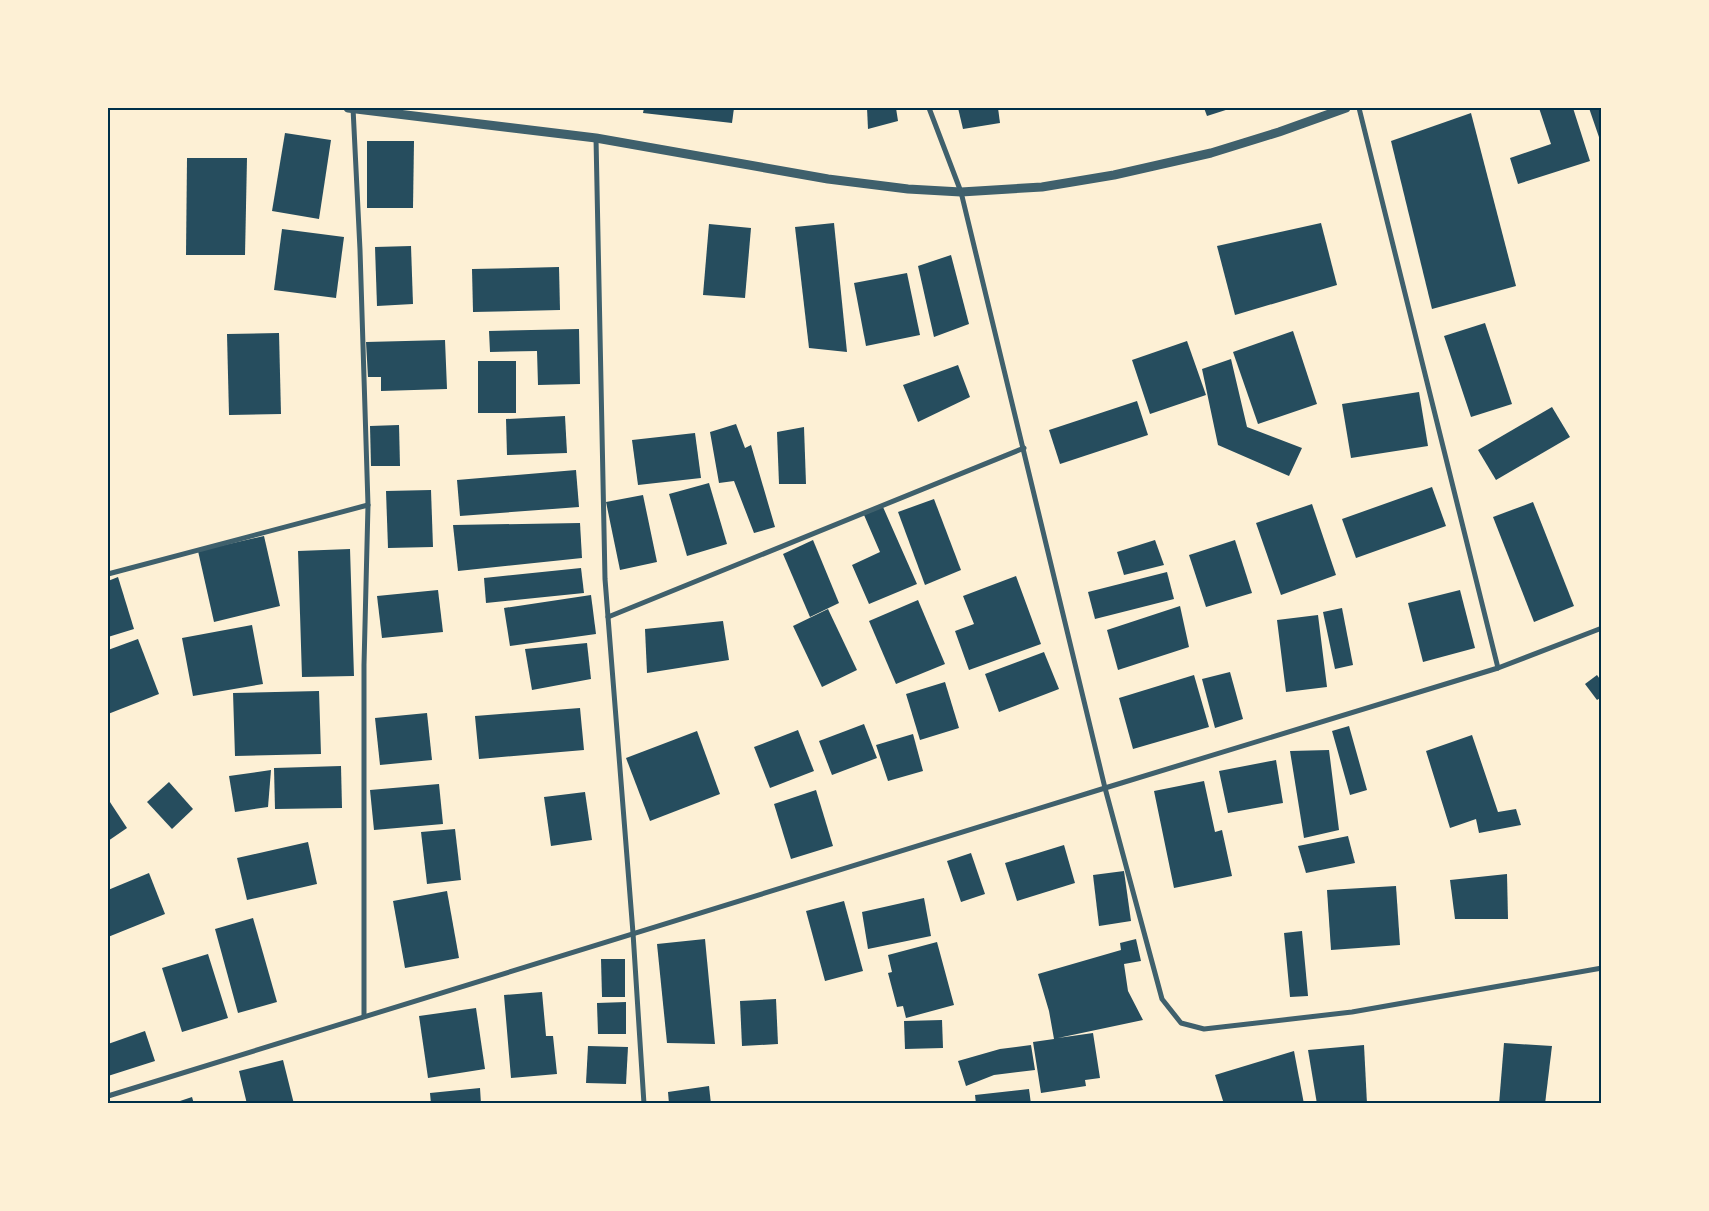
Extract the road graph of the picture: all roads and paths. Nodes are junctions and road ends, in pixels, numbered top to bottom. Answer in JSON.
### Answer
{"nodes":[{"id":1,"x":348,"y":108,"type":"edge"},
{"id":2,"x":353,"y":108,"type":"edge"},
{"id":3,"x":929,"y":108,"type":"edge"},
{"id":4,"x":1346,"y":108,"type":"edge"},
{"id":5,"x":1359,"y":108,"type":"edge"},
{"id":6,"x":596,"y":138,"type":"junction"},
{"id":7,"x":962,"y":192,"type":"junction"},
{"id":8,"x":1024,"y":448,"type":"junction"},
{"id":9,"x":368,"y":505,"type":"junction"},
{"id":10,"x":108,"y":574,"type":"edge"},
{"id":11,"x":608,"y":617,"type":"junction"},
{"id":12,"x":1602,"y":628,"type":"edge"},
{"id":13,"x":1498,"y":668,"type":"junction"},
{"id":14,"x":1105,"y":788,"type":"junction"},
{"id":15,"x":633,"y":933,"type":"junction"},
{"id":16,"x":1602,"y":968,"type":"edge"},
{"id":17,"x":364,"y":1016,"type":"junction"},
{"id":18,"x":108,"y":1096,"type":"edge"},
{"id":19,"x":644,"y":1104,"type":"edge"}],
"edges":[{"from":1,"to":2,"type":"street"},
{"from":2,"to":6,"type":"street"},
{"from":2,"to":9,"type":"street"},
{"from":3,"to":7,"type":"street"},
{"from":4,"to":7,"type":"street"},
{"from":5,"to":13,"type":"street"},
{"from":6,"to":7,"type":"street"},
{"from":6,"to":11,"type":"street"},
{"from":7,"to":8,"type":"street"},
{"from":8,"to":11,"type":"street"},
{"from":8,"to":14,"type":"street"},
{"from":9,"to":10,"type":"street"},
{"from":9,"to":17,"type":"street"},
{"from":11,"to":15,"type":"street"},
{"from":12,"to":13,"type":"street"},
{"from":13,"to":14,"type":"street"},
{"from":14,"to":15,"type":"street"},
{"from":14,"to":16,"type":"street"},
{"from":15,"to":17,"type":"street"},
{"from":15,"to":19,"type":"street"},
{"from":17,"to":18,"type":"street"}]}
